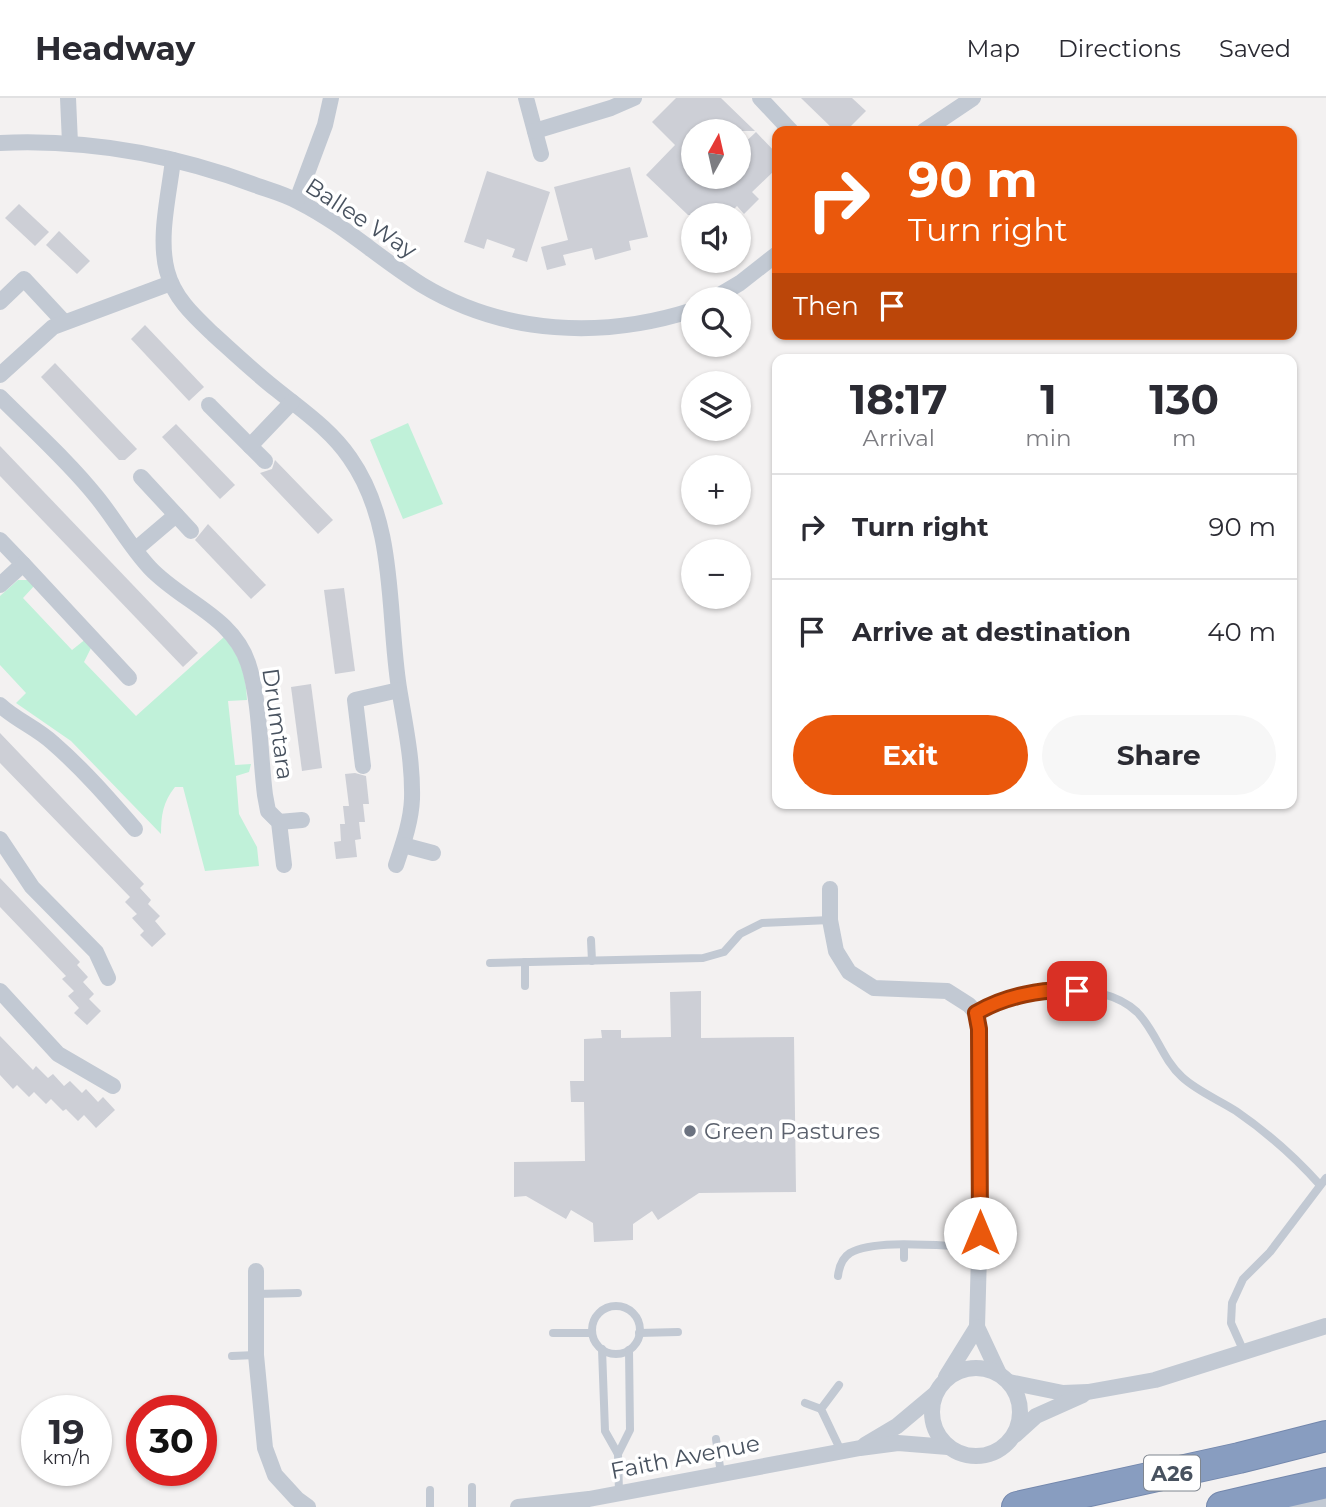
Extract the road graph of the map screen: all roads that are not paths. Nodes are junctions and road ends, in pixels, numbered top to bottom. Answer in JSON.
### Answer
{"nodes":[{"id":1,"x":68,"y":98,"type":"edge"},
{"id":2,"x":331,"y":98,"type":"edge"},
{"id":3,"x":526,"y":98,"type":"edge"},
{"id":4,"x":634,"y":98,"type":"edge"},
{"id":5,"x":760,"y":98,"type":"edge"},
{"id":6,"x":973,"y":98,"type":"edge"},
{"id":7,"x":786,"y":126,"type":"edge"},
{"id":8,"x":931,"y":126,"type":"edge"},
{"id":9,"x":535,"y":131,"type":"junction"},
{"id":10,"x":0,"y":143,"type":"edge"},
{"id":11,"x":70,"y":143,"type":"junction"},
{"id":12,"x":541,"y":154,"type":"dead end"},
{"id":13,"x":173,"y":160,"type":"junction"},
{"id":14,"x":297,"y":200,"type":"junction"},
{"id":15,"x":772,"y":258,"type":"edge"},
{"id":16,"x":171,"y":283,"type":"junction"},
{"id":17,"x":733,"y":287,"type":"edge"},
{"id":18,"x":0,"y":302,"type":"edge"},
{"id":19,"x":681,"y":313,"type":"edge"},
{"id":20,"x":64,"y":322,"type":"junction"},
{"id":21,"x":0,"y":375,"type":"edge"},
{"id":22,"x":0,"y":397,"type":"edge"},
{"id":23,"x":292,"y":402,"type":"junction"},
{"id":24,"x":209,"y":405,"type":"dead end"},
{"id":25,"x":250,"y":446,"type":"junction"},
{"id":26,"x":265,"y":461,"type":"dead end"},
{"id":27,"x":141,"y":477,"type":"dead end"},
{"id":28,"x":176,"y":515,"type":"junction"},
{"id":29,"x":191,"y":531,"type":"dead end"},
{"id":30,"x":0,"y":540,"type":"edge"},
{"id":31,"x":136,"y":549,"type":"junction"},
{"id":32,"x":23,"y":564,"type":"junction"},
{"id":33,"x":0,"y":585,"type":"edge"},
{"id":34,"x":129,"y":678,"type":"dead end"},
{"id":35,"x":399,"y":690,"type":"junction"},
{"id":36,"x":0,"y":705,"type":"edge"},
{"id":37,"x":363,"y":766,"type":"dead end"},
{"id":38,"x":302,"y":820,"type":"dead end"},
{"id":39,"x":279,"y":822,"type":"junction"},
{"id":40,"x":135,"y":829,"type":"dead end"},
{"id":41,"x":0,"y":839,"type":"edge"},
{"id":42,"x":403,"y":845,"type":"junction"},
{"id":43,"x":433,"y":853,"type":"dead end"},
{"id":44,"x":284,"y":865,"type":"dead end"},
{"id":45,"x":396,"y":865,"type":"dead end"},
{"id":46,"x":830,"y":888,"type":"dead end"},
{"id":47,"x":830,"y":920,"type":"junction"},
{"id":48,"x":591,"y":940,"type":"dead end"},
{"id":49,"x":592,"y":961,"type":"junction"},
{"id":50,"x":525,"y":962,"type":"junction"},
{"id":51,"x":490,"y":963,"type":"dead end"},
{"id":52,"x":108,"y":978,"type":"dead end"},
{"id":53,"x":525,"y":986,"type":"dead end"},
{"id":54,"x":0,"y":991,"type":"edge"},
{"id":55,"x":976,"y":1013,"type":"junction"},
{"id":56,"x":113,"y":1086,"type":"dead end"},
{"id":57,"x":1323,"y":1181,"type":"edge"},
{"id":58,"x":904,"y":1246,"type":"junction"},
{"id":59,"x":979,"y":1247,"type":"junction"},
{"id":60,"x":904,"y":1258,"type":"dead end"},
{"id":61,"x":256,"y":1271,"type":"dead end"},
{"id":62,"x":838,"y":1276,"type":"dead end"},
{"id":63,"x":298,"y":1293,"type":"dead end"},
{"id":64,"x":256,"y":1294,"type":"junction"},
{"id":65,"x":1326,"y":1326,"type":"edge"},
{"id":66,"x":977,"y":1327,"type":"junction"},
{"id":67,"x":678,"y":1332,"type":"dead end"},
{"id":68,"x":553,"y":1333,"type":"dead end"},
{"id":69,"x":592,"y":1333,"type":"junction"},
{"id":70,"x":639,"y":1333,"type":"junction"},
{"id":71,"x":602,"y":1349,"type":"junction"},
{"id":72,"x":629,"y":1350,"type":"junction"},
{"id":73,"x":1244,"y":1352,"type":"junction"},
{"id":74,"x":256,"y":1355,"type":"junction"},
{"id":75,"x":232,"y":1356,"type":"dead end"},
{"id":76,"x":1004,"y":1378,"type":"junction"},
{"id":77,"x":839,"y":1385,"type":"dead end"},
{"id":78,"x":938,"y":1388,"type":"junction"},
{"id":79,"x":1088,"y":1392,"type":"junction"},
{"id":80,"x":806,"y":1403,"type":"dead end"},
{"id":81,"x":821,"y":1409,"type":"junction"},
{"id":82,"x":1326,"y":1436,"type":"edge"},
{"id":83,"x":716,"y":1439,"type":"dead end"},
{"id":84,"x":1011,"y":1439,"type":"junction"},
{"id":85,"x":948,"y":1447,"type":"junction"},
{"id":86,"x":860,"y":1448,"type":"junction"},
{"id":87,"x":841,"y":1451,"type":"junction"},
{"id":88,"x":618,"y":1454,"type":"junction"},
{"id":89,"x":721,"y":1474,"type":"junction"},
{"id":90,"x":1326,"y":1483,"type":"edge"},
{"id":91,"x":472,"y":1487,"type":"dead end"},
{"id":92,"x":430,"y":1490,"type":"dead end"},
{"id":93,"x":619,"y":1493,"type":"junction"},
{"id":94,"x":1326,"y":1500,"type":"edge"},
{"id":95,"x":308,"y":1507,"type":"edge"},
{"id":96,"x":430,"y":1507,"type":"edge"},
{"id":97,"x":472,"y":1507,"type":"edge"},
{"id":98,"x":518,"y":1507,"type":"edge"},
{"id":99,"x":1017,"y":1507,"type":"edge"},
{"id":100,"x":1222,"y":1507,"type":"edge"},
{"id":101,"x":1297,"y":1507,"type":"edge"}],
"edges":[{"from":1,"to":11,"type":"street"},
{"from":2,"to":14,"type":"street"},
{"from":3,"to":9,"type":"street"},
{"from":4,"to":9,"type":"street"},
{"from":5,"to":7,"type":"street"},
{"from":6,"to":8,"type":"street"},
{"from":9,"to":12,"type":"street"},
{"from":10,"to":11,"type":"street","name":"Ballee Way"},
{"from":11,"to":13,"type":"street","name":"Ballee Way"},
{"from":13,"to":14,"type":"street","name":"Ballee Way"},
{"from":13,"to":16,"type":"street"},
{"from":14,"to":19,"type":"street","name":"Ballee Way"},
{"from":15,"to":17,"type":"street"},
{"from":16,"to":20,"type":"street"},
{"from":16,"to":23,"type":"street"},
{"from":18,"to":20,"type":"street"},
{"from":20,"to":21,"type":"street"},
{"from":22,"to":31,"type":"street","name":"Drumtara"},
{"from":23,"to":25,"type":"street"},
{"from":23,"to":35,"type":"street"},
{"from":24,"to":25,"type":"street"},
{"from":25,"to":26,"type":"street"},
{"from":27,"to":28,"type":"street"},
{"from":28,"to":29,"type":"street"},
{"from":28,"to":31,"type":"street"},
{"from":30,"to":32,"type":"street"},
{"from":31,"to":39,"type":"street","name":"Drumtara"},
{"from":32,"to":33,"type":"street"},
{"from":32,"to":34,"type":"street"},
{"from":35,"to":37,"type":"street"},
{"from":35,"to":42,"type":"street"},
{"from":36,"to":40,"type":"street"},
{"from":38,"to":39,"type":"street"},
{"from":39,"to":44,"type":"street","name":"Drumtara"},
{"from":41,"to":52,"type":"street"},
{"from":42,"to":43,"type":"street"},
{"from":42,"to":45,"type":"street"},
{"from":46,"to":47,"type":"street"},
{"from":47,"to":49,"type":"lane"},
{"from":47,"to":55,"type":"street"},
{"from":48,"to":49,"type":"lane"},
{"from":49,"to":50,"type":"lane"},
{"from":50,"to":51,"type":"lane"},
{"from":50,"to":53,"type":"lane"},
{"from":54,"to":56,"type":"street"},
{"from":55,"to":57,"type":"lane"},
{"from":55,"to":59,"type":"street"},
{"from":57,"to":73,"type":"lane"},
{"from":58,"to":59,"type":"lane"},
{"from":58,"to":60,"type":"lane"},
{"from":58,"to":62,"type":"lane"},
{"from":59,"to":66,"type":"street"},
{"from":61,"to":64,"type":"street"},
{"from":63,"to":64,"type":"lane"},
{"from":64,"to":74,"type":"street"},
{"from":65,"to":73,"type":"street"},
{"from":66,"to":76,"type":"street"},
{"from":66,"to":78,"type":"street"},
{"from":67,"to":70,"type":"lane"},
{"from":68,"to":69,"type":"lane"},
{"from":69,"to":70,"type":"lane"},
{"from":69,"to":71,"type":"lane"},
{"from":70,"to":72,"type":"lane"},
{"from":71,"to":72,"type":"lane"},
{"from":71,"to":88,"type":"lane"},
{"from":72,"to":88,"type":"lane"},
{"from":73,"to":79,"type":"street"},
{"from":74,"to":75,"type":"lane"},
{"from":74,"to":95,"type":"street"},
{"from":76,"to":78,"type":"street"},
{"from":76,"to":79,"type":"street"},
{"from":76,"to":84,"type":"street"},
{"from":77,"to":81,"type":"lane"},
{"from":78,"to":85,"type":"street"},
{"from":78,"to":86,"type":"street","name":"Faith Avenue"},
{"from":79,"to":84,"type":"street"},
{"from":80,"to":81,"type":"lane"},
{"from":81,"to":87,"type":"lane"},
{"from":82,"to":99,"type":"highway","number":"A26"},
{"from":83,"to":89,"type":"lane"},
{"from":84,"to":85,"type":"street"},
{"from":85,"to":86,"type":"street","name":"Faith Avenue"},
{"from":86,"to":87,"type":"street","name":"Faith Avenue"},
{"from":87,"to":89,"type":"street","name":"Faith Avenue"},
{"from":88,"to":93,"type":"lane"},
{"from":89,"to":93,"type":"street","name":"Faith Avenue"},
{"from":90,"to":100,"type":"highway","number":"A26"},
{"from":91,"to":97,"type":"lane"},
{"from":92,"to":96,"type":"lane"},
{"from":93,"to":98,"type":"street","name":"Faith Avenue"},
{"from":94,"to":101,"type":"street"}]}
